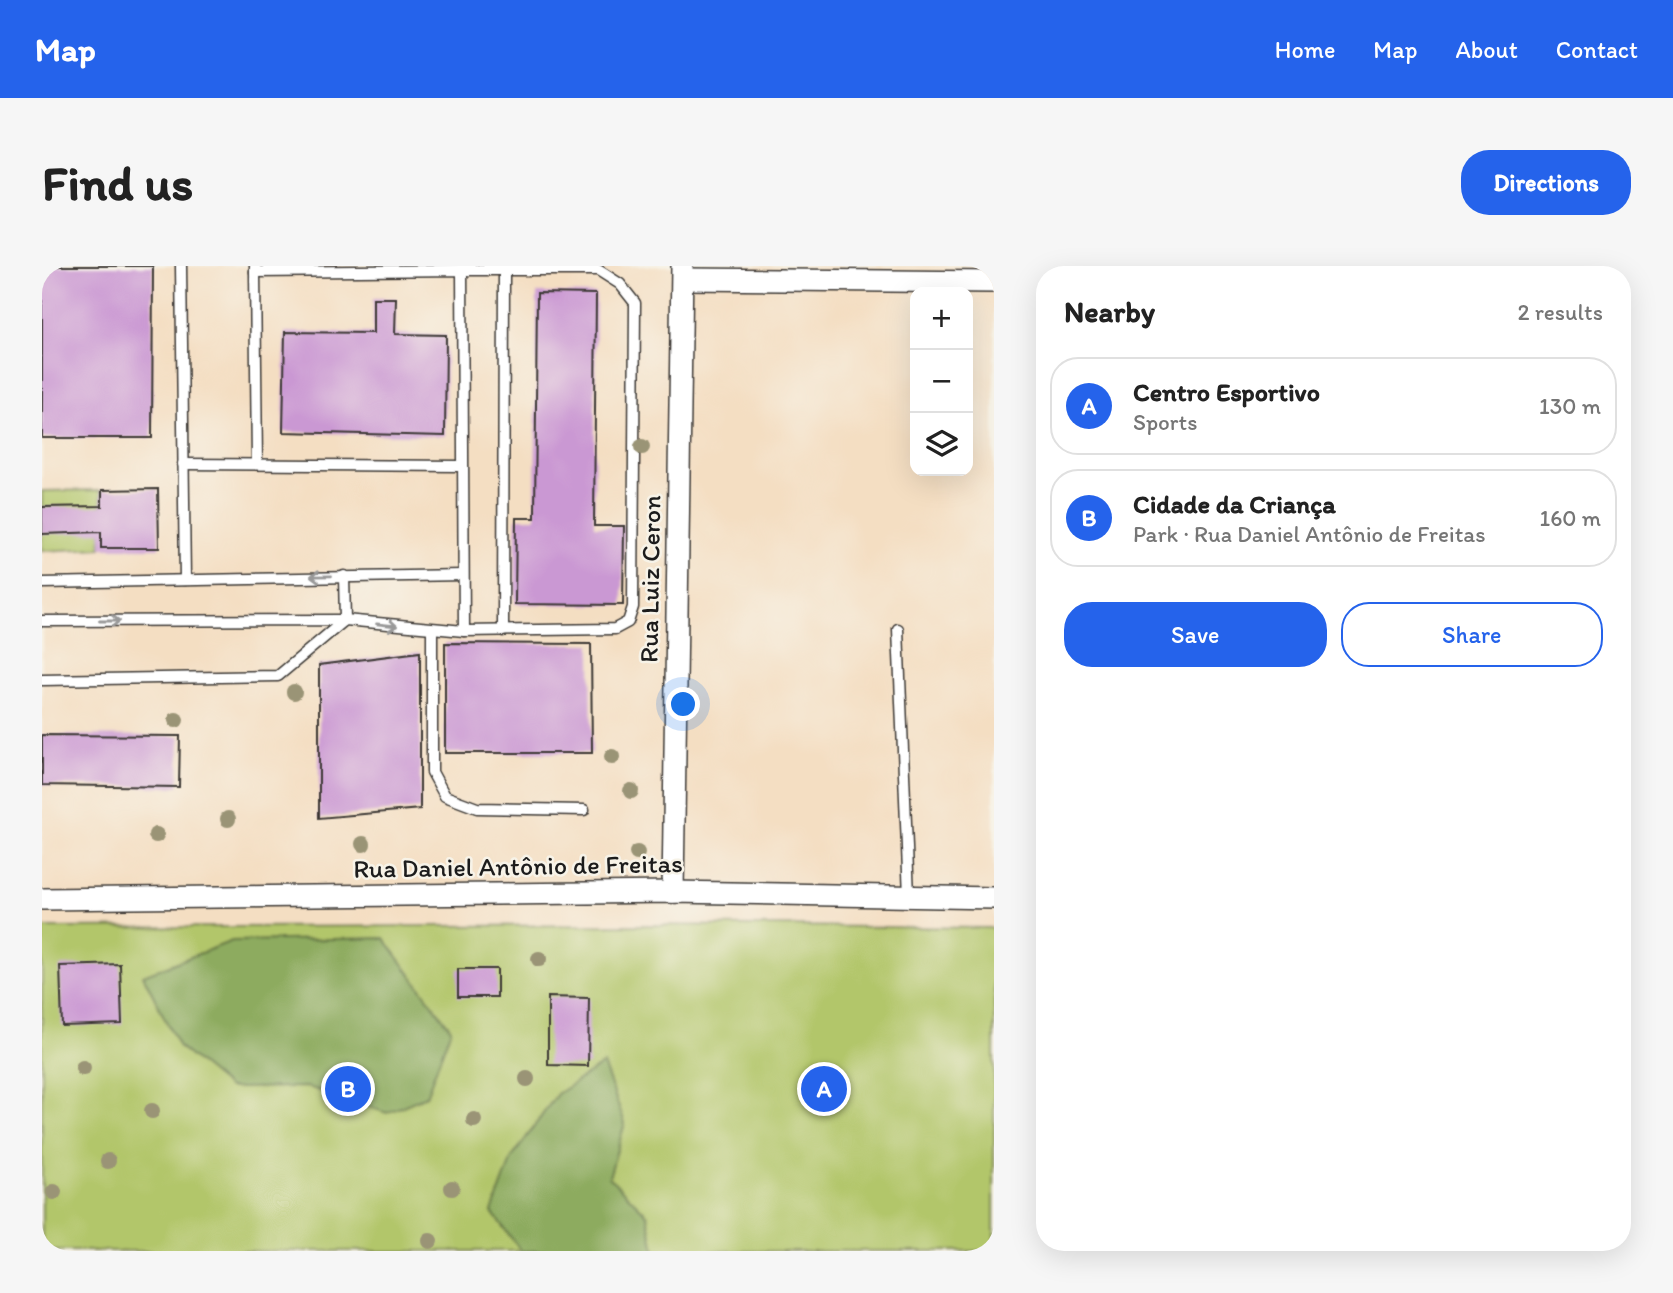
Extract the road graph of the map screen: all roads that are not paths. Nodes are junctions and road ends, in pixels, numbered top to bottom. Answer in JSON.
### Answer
{"nodes":[{"id":1,"x":181,"y":266,"type":"edge"},
{"id":2,"x":255,"y":269,"type":"edge"},
{"id":3,"x":504,"y":269,"type":"junction"},
{"id":4,"x":462,"y":270,"type":"junction"},
{"id":5,"x":682,"y":273,"type":"edge"},
{"id":6,"x":994,"y":282,"type":"edge"},
{"id":7,"x":183,"y":464,"type":"junction"},
{"id":8,"x":257,"y":464,"type":"junction"},
{"id":9,"x":461,"y":466,"type":"junction"},
{"id":10,"x":463,"y":575,"type":"junction"},
{"id":11,"x":344,"y":576,"type":"junction"},
{"id":12,"x":185,"y":580,"type":"junction"},
{"id":13,"x":42,"y":583,"type":"edge"},
{"id":14,"x":345,"y":620,"type":"junction"},
{"id":15,"x":42,"y":621,"type":"edge"},
{"id":16,"x":898,"y":629,"type":"dead end"},
{"id":17,"x":432,"y":630,"type":"junction"},
{"id":18,"x":464,"y":631,"type":"junction"},
{"id":19,"x":503,"y":631,"type":"junction"},
{"id":20,"x":42,"y":680,"type":"edge"},
{"id":21,"x":584,"y":810,"type":"dead end"},
{"id":22,"x":673,"y":892,"type":"junction"},
{"id":23,"x":909,"y":896,"type":"junction"},
{"id":24,"x":994,"y":898,"type":"edge"},
{"id":25,"x":42,"y":900,"type":"edge"}],
"edges":[{"from":1,"to":7,"type":"lane"},
{"from":2,"to":4,"type":"lane"},
{"from":2,"to":8,"type":"lane"},
{"from":3,"to":4,"type":"lane"},
{"from":3,"to":19,"type":"lane"},
{"from":3,"to":19,"type":"lane"},
{"from":4,"to":9,"type":"lane"},
{"from":5,"to":6,"type":"street"},
{"from":5,"to":22,"type":"street","name":"Rua Luiz Ceron"},
{"from":7,"to":8,"type":"lane"},
{"from":7,"to":12,"type":"lane"},
{"from":8,"to":9,"type":"lane"},
{"from":9,"to":10,"type":"lane"},
{"from":10,"to":11,"type":"lane"},
{"from":10,"to":18,"type":"lane"},
{"from":11,"to":12,"type":"lane","one_way":true},
{"from":11,"to":14,"type":"lane"},
{"from":12,"to":13,"type":"lane"},
{"from":15,"to":14,"type":"lane","one_way":true},
{"from":14,"to":17,"type":"lane","one_way":true},
{"from":14,"to":20,"type":"lane"},
{"from":16,"to":23,"type":"lane"},
{"from":17,"to":18,"type":"lane"},
{"from":17,"to":21,"type":"lane"},
{"from":18,"to":19,"type":"lane"},
{"from":22,"to":23,"type":"street","name":"Rua Daniel Antônio de Freitas"},
{"from":22,"to":25,"type":"street","name":"Rua Daniel Antônio de Freitas"},
{"from":23,"to":24,"type":"street","name":"Rua Daniel Antônio de Freitas"}]}
